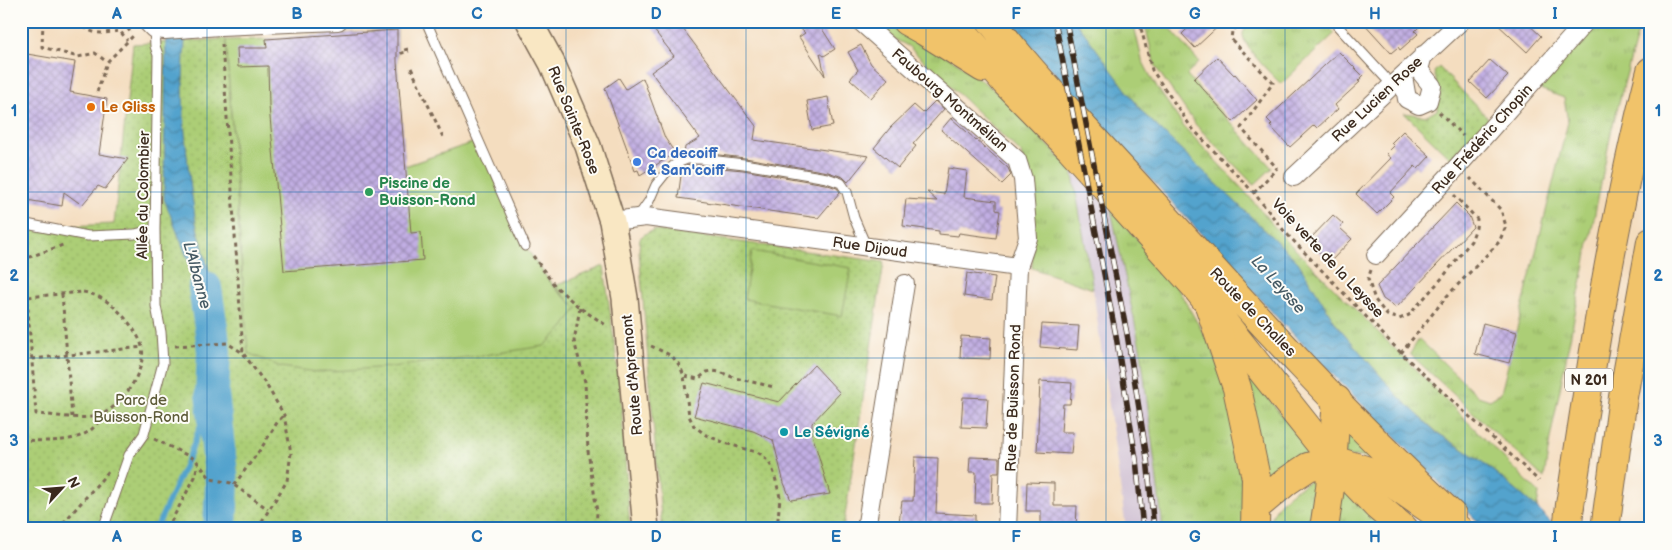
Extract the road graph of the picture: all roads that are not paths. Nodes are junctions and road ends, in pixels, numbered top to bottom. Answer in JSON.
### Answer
{"nodes":[{"id":1,"x":338,"y":21,"type":"edge"},
{"id":2,"x":426,"y":21,"type":"edge"},
{"id":3,"x":529,"y":21,"type":"edge"},
{"id":4,"x":860,"y":21,"type":"edge"},
{"id":5,"x":906,"y":21,"type":"edge"},
{"id":6,"x":954,"y":21,"type":"edge"},
{"id":7,"x":979,"y":21,"type":"edge"},
{"id":8,"x":991,"y":21,"type":"edge"},
{"id":9,"x":1333,"y":21,"type":"edge"},
{"id":10,"x":1461,"y":21,"type":"edge"},
{"id":11,"x":1586,"y":21,"type":"edge"},
{"id":12,"x":155,"y":27,"type":"edge"},
{"id":13,"x":1015,"y":52,"type":"junction"},
{"id":14,"x":1423,"y":55,"type":"junction"},
{"id":15,"x":1651,"y":71,"type":"edge"},
{"id":16,"x":1397,"y":80,"type":"junction"},
{"id":17,"x":1005,"y":82,"type":"junction"},
{"id":18,"x":1294,"y":177,"type":"road end"},
{"id":19,"x":638,"y":218,"type":"junction"},
{"id":20,"x":612,"y":221,"type":"junction"},
{"id":21,"x":21,"y":223,"type":"edge"},
{"id":22,"x":155,"y":229,"type":"junction"},
{"id":23,"x":1651,"y":242,"type":"edge"},
{"id":24,"x":525,"y":246,"type":"road end"},
{"id":25,"x":866,"y":246,"type":"junction"},
{"id":26,"x":1376,"y":255,"type":"road end"},
{"id":27,"x":1018,"y":267,"type":"junction"},
{"id":28,"x":905,"y":284,"type":"dead end"},
{"id":29,"x":1208,"y":302,"type":"junction"},
{"id":30,"x":1337,"y":400,"type":"junction"},
{"id":31,"x":1333,"y":460,"type":"junction"},
{"id":32,"x":1569,"y":517,"type":"edge"},
{"id":33,"x":1256,"y":518,"type":"edge"},
{"id":34,"x":103,"y":529,"type":"edge"},
{"id":35,"x":646,"y":529,"type":"edge"},
{"id":36,"x":866,"y":529,"type":"edge"},
{"id":37,"x":1007,"y":529,"type":"edge"},
{"id":38,"x":1324,"y":529,"type":"edge"},
{"id":39,"x":1404,"y":529,"type":"edge"},
{"id":40,"x":1458,"y":529,"type":"edge"},
{"id":41,"x":1467,"y":529,"type":"edge"},
{"id":42,"x":1605,"y":529,"type":"edge"}],
"edges":[{"from":1,"to":12,"type":"street"},
{"from":2,"to":24,"type":"lane"},
{"from":3,"to":20,"type":"main road","name":"Rue Sainte-Rose"},
{"from":4,"to":27,"type":"street","name":"Faubourg Montmélian"},
{"from":5,"to":17,"type":"main road"},
{"from":6,"to":17,"type":"main road"},
{"from":7,"to":13,"type":"main road"},
{"from":8,"to":13,"type":"main road"},
{"from":9,"to":16,"type":"lane"},
{"from":10,"to":14,"type":"street","name":"Rue Lucien Rose"},
{"from":11,"to":26,"type":"street","name":"Rue Frédéric Chopin"},
{"from":12,"to":22,"type":"lane","name":"Allée du Colombier"},
{"from":13,"to":30,"type":"main road","name":"Route de Challes"},
{"from":14,"to":16,"type":"street","name":"Rue Lucien Rose"},
{"from":14,"to":16,"type":"street"},
{"from":15,"to":32,"type":"main road","number":"N 201"},
{"from":16,"to":18,"type":"street","name":"Rue Lucien Rose"},
{"from":17,"to":29,"type":"main road","name":"Route de Challes"},
{"from":19,"to":20,"type":"street","name":"Rue Dijoud"},
{"from":19,"to":25,"type":"street","name":"Rue Dijoud"},
{"from":19,"to":25,"type":"lane"},
{"from":20,"to":35,"type":"main road","name":"Route d'Apremont"},
{"from":21,"to":22,"type":"lane"},
{"from":22,"to":34,"type":"lane","name":"Allée du Colombier"},
{"from":23,"to":42,"type":"main road","number":"N 201"},
{"from":25,"to":27,"type":"street","name":"Rue Dijoud"},
{"from":27,"to":37,"type":"street","name":"Rue de Buisson Rond"},
{"from":28,"to":36,"type":"street"},
{"from":29,"to":31,"type":"main road","name":"Route de Challes"},
{"from":29,"to":33,"type":"main road"},
{"from":30,"to":31,"type":"main road"},
{"from":30,"to":41,"type":"main road","name":"Route de Challes"},
{"from":31,"to":33,"type":"main road"},
{"from":31,"to":38,"type":"main road"},
{"from":31,"to":39,"type":"main road","name":"Route de Challes"},
{"from":31,"to":40,"type":"main road"}]}
